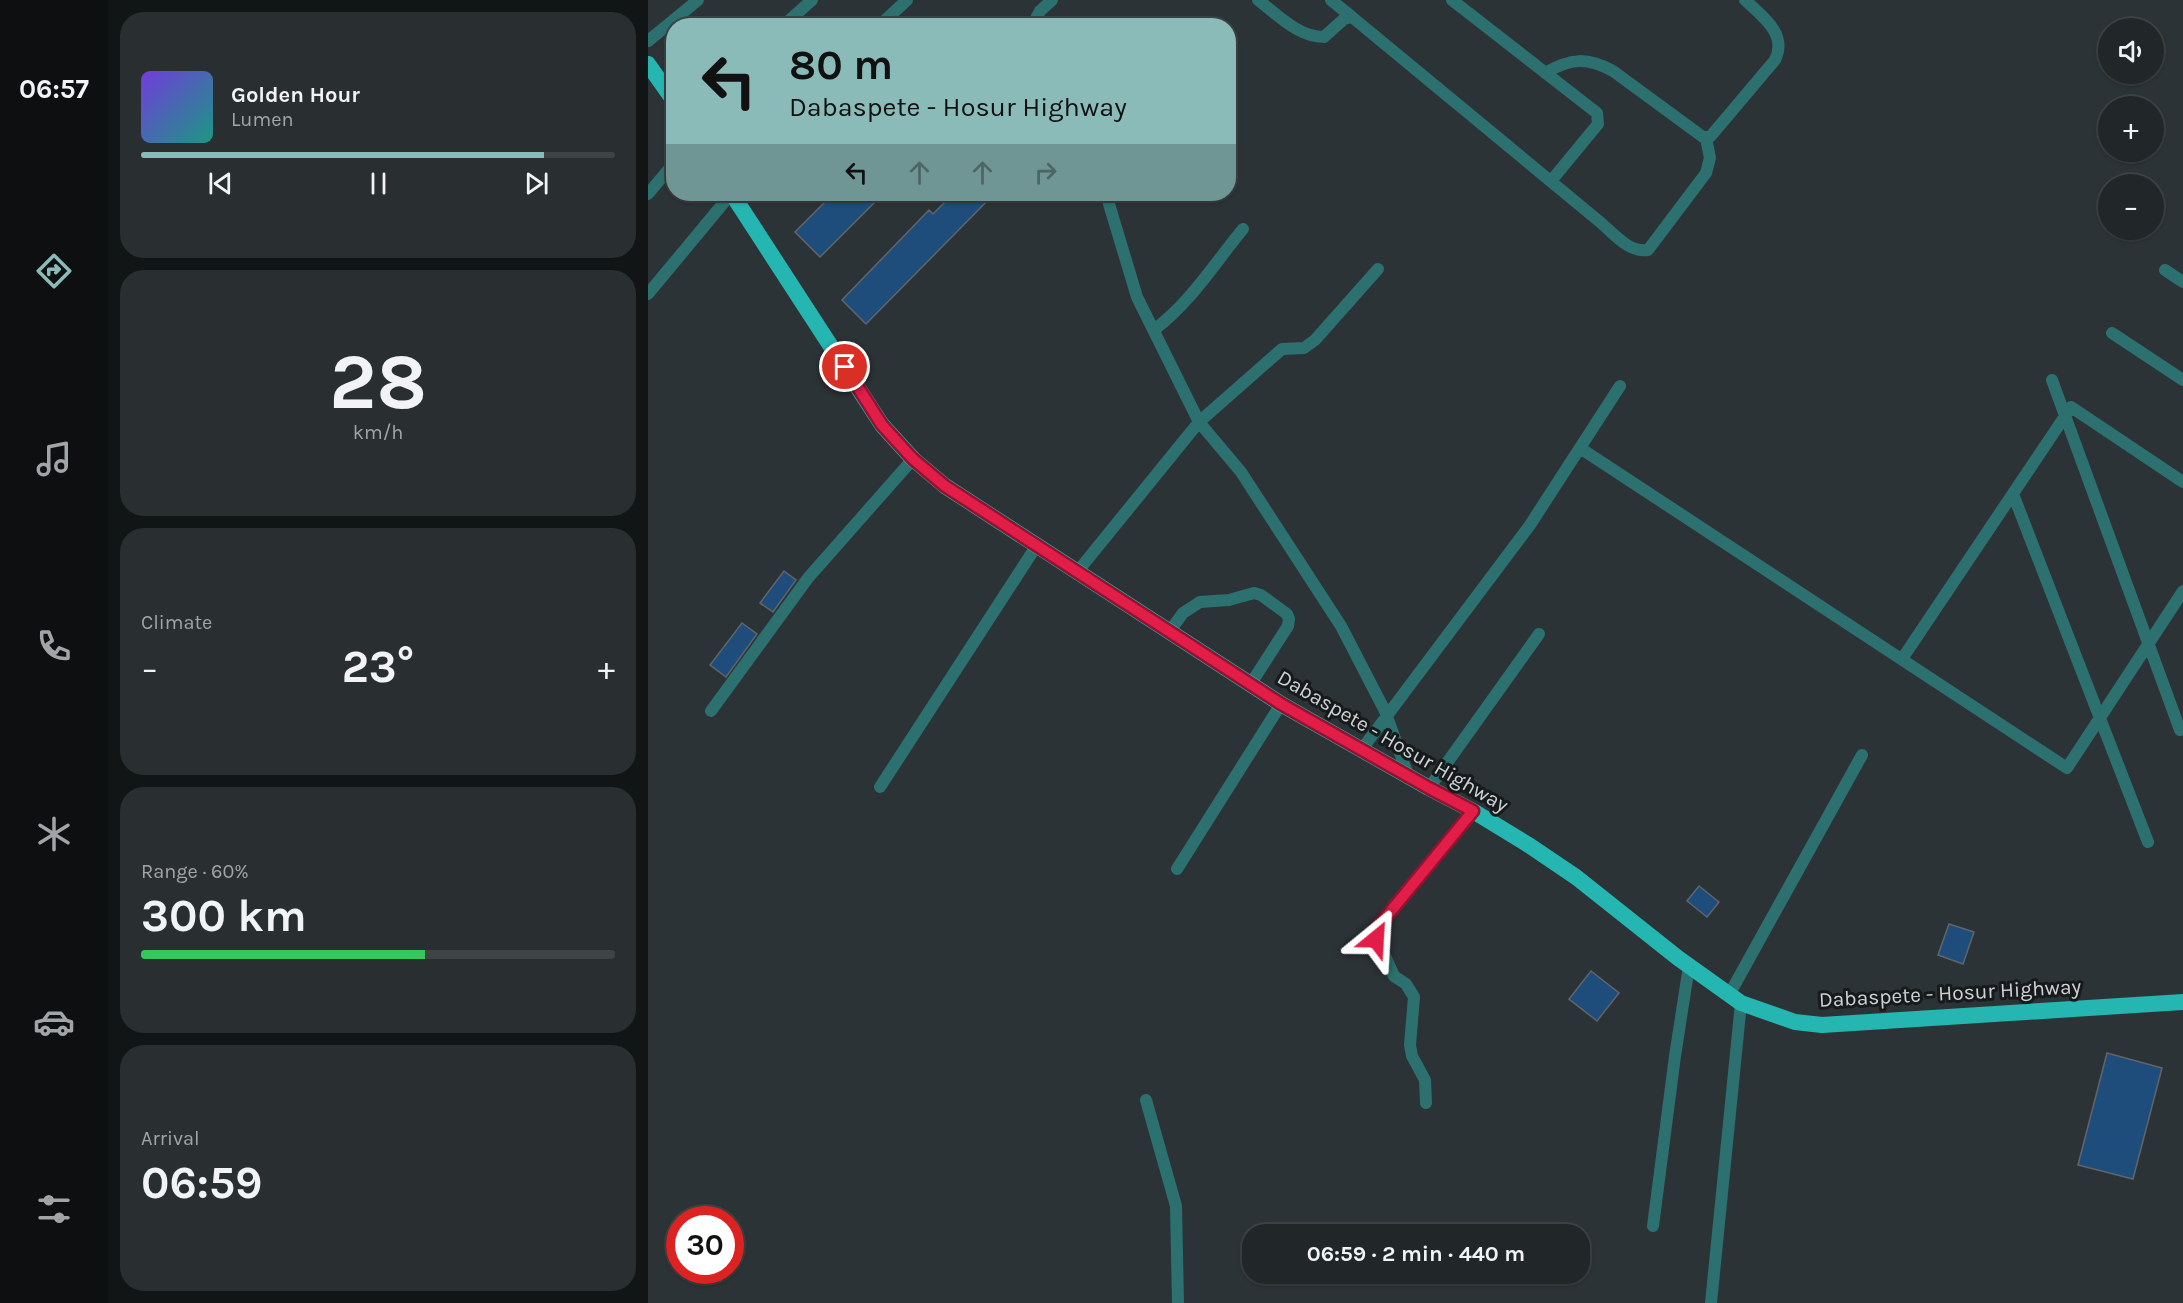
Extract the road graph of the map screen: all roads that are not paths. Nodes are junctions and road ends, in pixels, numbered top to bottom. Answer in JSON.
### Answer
{"nodes":[{"id":1,"x":698,"y":0,"type":"edge"},
{"id":2,"x":812,"y":0,"type":"edge"},
{"id":3,"x":907,"y":0,"type":"edge"},
{"id":4,"x":1052,"y":0,"type":"edge"},
{"id":5,"x":1258,"y":0,"type":"edge"},
{"id":6,"x":1331,"y":0,"type":"edge"},
{"id":7,"x":1452,"y":0,"type":"edge"},
{"id":8,"x":1745,"y":0,"type":"edge"},
{"id":9,"x":1352,"y":17,"type":"junction"},
{"id":10,"x":676,"y":18,"type":"edge"},
{"id":11,"x":792,"y":18,"type":"edge"},
{"id":12,"x":888,"y":18,"type":"edge"},
{"id":13,"x":1036,"y":18,"type":"edge"},
{"id":14,"x":666,"y":26,"type":"edge"},
{"id":15,"x":648,"y":41,"type":"edge"},
{"id":16,"x":1545,"y":73,"type":"junction"},
{"id":17,"x":651,"y":75,"type":"edge"},
{"id":18,"x":666,"y":92,"type":"edge"},
{"id":19,"x":1706,"y":138,"type":"junction"},
{"id":20,"x":666,"y":173,"type":"edge"},
{"id":21,"x":1551,"y":181,"type":"junction"},
{"id":22,"x":648,"y":194,"type":"edge"},
{"id":23,"x":726,"y":201,"type":"edge"},
{"id":24,"x":737,"y":201,"type":"edge"},
{"id":25,"x":1108,"y":201,"type":"edge"},
{"id":26,"x":1243,"y":229,"type":"dead end"},
{"id":27,"x":1378,"y":268,"type":"dead end"},
{"id":28,"x":2165,"y":270,"type":"dead end"},
{"id":29,"x":2183,"y":282,"type":"edge"},
{"id":30,"x":648,"y":294,"type":"edge"},
{"id":31,"x":1154,"y":330,"type":"junction"},
{"id":32,"x":2112,"y":333,"type":"dead end"},
{"id":33,"x":2052,"y":380,"type":"dead end"},
{"id":34,"x":2183,"y":380,"type":"edge"},
{"id":35,"x":1620,"y":386,"type":"dead end"},
{"id":36,"x":2065,"y":415,"type":"junction"},
{"id":37,"x":1199,"y":422,"type":"junction"},
{"id":38,"x":1580,"y":447,"type":"junction"},
{"id":39,"x":913,"y":459,"type":"junction"},
{"id":40,"x":2183,"y":482,"type":"edge"},
{"id":41,"x":2013,"y":494,"type":"junction"},
{"id":42,"x":1036,"y":545,"type":"junction"},
{"id":43,"x":1078,"y":572,"type":"junction"},
{"id":44,"x":2183,"y":591,"type":"edge"},
{"id":45,"x":1170,"y":631,"type":"junction"},
{"id":46,"x":1539,"y":634,"type":"dead end"},
{"id":47,"x":2148,"y":644,"type":"junction"},
{"id":48,"x":1902,"y":659,"type":"junction"},
{"id":49,"x":1250,"y":685,"type":"junction"},
{"id":50,"x":1281,"y":704,"type":"junction"},
{"id":51,"x":711,"y":711,"type":"dead end"},
{"id":52,"x":2100,"y":717,"type":"junction"},
{"id":53,"x":2180,"y":730,"type":"dead end"},
{"id":54,"x":1362,"y":749,"type":"junction"},
{"id":55,"x":1862,"y":756,"type":"dead end"},
{"id":56,"x":1408,"y":775,"type":"junction"},
{"id":57,"x":880,"y":787,"type":"dead end"},
{"id":58,"x":1429,"y":788,"type":"junction"},
{"id":59,"x":1473,"y":811,"type":"junction"},
{"id":60,"x":2148,"y":842,"type":"dead end"},
{"id":61,"x":1177,"y":869,"type":"dead end"},
{"id":62,"x":1689,"y":966,"type":"junction"},
{"id":63,"x":1735,"y":999,"type":"junction"},
{"id":64,"x":2183,"y":1002,"type":"edge"},
{"id":65,"x":1146,"y":1100,"type":"dead end"},
{"id":66,"x":1426,"y":1103,"type":"dead end"},
{"id":67,"x":1653,"y":1226,"type":"dead end"},
{"id":68,"x":1178,"y":1303,"type":"edge"},
{"id":69,"x":1711,"y":1303,"type":"edge"}],
"edges":[{"from":1,"to":10,"type":"street"},
{"from":2,"to":11,"type":"street"},
{"from":3,"to":12,"type":"street"},
{"from":4,"to":13,"type":"street"},
{"from":5,"to":9,"type":"street"},
{"from":6,"to":9,"type":"street"},
{"from":7,"to":16,"type":"street"},
{"from":8,"to":19,"type":"street"},
{"from":9,"to":21,"type":"street"},
{"from":14,"to":15,"type":"street"},
{"from":16,"to":19,"type":"street"},
{"from":16,"to":21,"type":"street"},
{"from":17,"to":18,"type":"highway"},
{"from":19,"to":21,"type":"street"},
{"from":20,"to":22,"type":"street"},
{"from":23,"to":30,"type":"street"},
{"from":24,"to":39,"type":"highway","name":"Dabaspete - Hosur Highway"},
{"from":25,"to":31,"type":"street"},
{"from":26,"to":31,"type":"street"},
{"from":27,"to":37,"type":"street"},
{"from":28,"to":29,"type":"street"},
{"from":31,"to":37,"type":"street"},
{"from":32,"to":34,"type":"street"},
{"from":33,"to":36,"type":"street"},
{"from":35,"to":38,"type":"street"},
{"from":36,"to":40,"type":"street"},
{"from":36,"to":41,"type":"street"},
{"from":36,"to":47,"type":"street"},
{"from":37,"to":43,"type":"street"},
{"from":37,"to":56,"type":"street"},
{"from":38,"to":48,"type":"street"},
{"from":38,"to":54,"type":"street"},
{"from":39,"to":42,"type":"highway","name":"Dabaspete - Hosur Highway"},
{"from":39,"to":51,"type":"street"},
{"from":41,"to":48,"type":"street"},
{"from":41,"to":52,"type":"street"},
{"from":42,"to":43,"type":"highway","name":"Dabaspete - Hosur Highway"},
{"from":42,"to":57,"type":"street"},
{"from":43,"to":45,"type":"highway","name":"Dabaspete - Hosur Highway"},
{"from":44,"to":47,"type":"street"},
{"from":45,"to":49,"type":"highway","name":"Dabaspete - Hosur Highway"},
{"from":45,"to":49,"type":"street"},
{"from":46,"to":58,"type":"street"},
{"from":47,"to":52,"type":"street"},
{"from":47,"to":53,"type":"street"},
{"from":48,"to":52,"type":"street"},
{"from":49,"to":50,"type":"highway","name":"Dabaspete - Hosur Highway"},
{"from":50,"to":54,"type":"highway","name":"Dabaspete - Hosur Highway"},
{"from":50,"to":61,"type":"street"},
{"from":52,"to":60,"type":"street"},
{"from":54,"to":56,"type":"highway","name":"Dabaspete - Hosur Highway"},
{"from":55,"to":63,"type":"street"},
{"from":56,"to":58,"type":"highway","name":"Dabaspete - Hosur Highway"},
{"from":58,"to":59,"type":"highway","name":"Dabaspete - Hosur Highway"},
{"from":59,"to":62,"type":"highway","name":"Dabaspete - Hosur Highway"},
{"from":59,"to":66,"type":"street"},
{"from":62,"to":63,"type":"highway","name":"Dabaspete - Hosur Highway"},
{"from":62,"to":67,"type":"street"},
{"from":63,"to":64,"type":"highway","name":"Dabaspete - Hosur Highway"},
{"from":63,"to":69,"type":"street"},
{"from":65,"to":68,"type":"street"}]}
